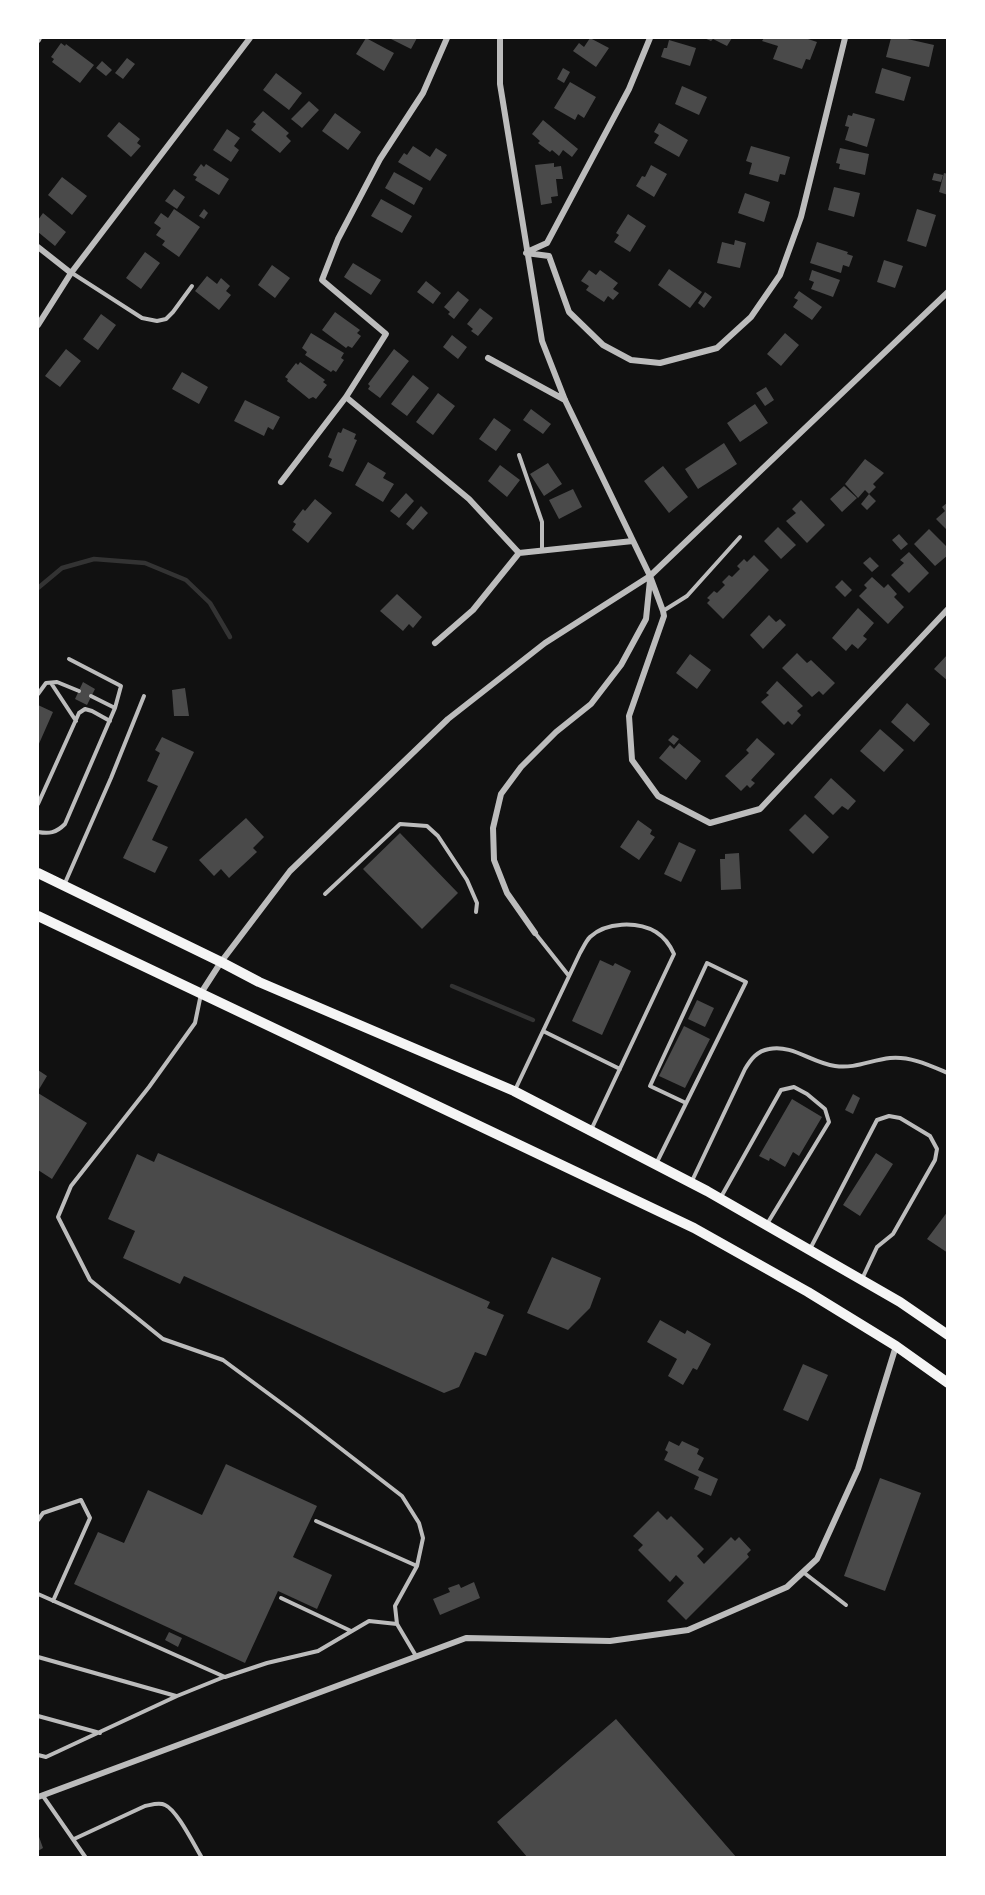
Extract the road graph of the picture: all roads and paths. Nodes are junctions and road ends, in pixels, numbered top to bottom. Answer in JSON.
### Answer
{"nodes":[{"id":1,"x":250,"y":38,"type":"edge"},
{"id":2,"x":447,"y":38,"type":"edge"},
{"id":3,"x":500,"y":38,"type":"edge"},
{"id":4,"x":650,"y":38,"type":"edge"},
{"id":5,"x":845,"y":38,"type":"edge"},
{"id":6,"x":38,"y":247,"type":"edge"},
{"id":7,"x":526,"y":252,"type":"junction"},
{"id":8,"x":71,"y":273,"type":"junction"},
{"id":9,"x":192,"y":286,"type":"dead end"},
{"id":10,"x":948,"y":292,"type":"edge"},
{"id":11,"x":38,"y":325,"type":"edge"},
{"id":12,"x":488,"y":358,"type":"dead end"},
{"id":13,"x":346,"y":397,"type":"junction"},
{"id":14,"x":565,"y":400,"type":"junction"},
{"id":15,"x":519,"y":455,"type":"dead end"},
{"id":16,"x":281,"y":482,"type":"dead end"},
{"id":17,"x":740,"y":537,"type":"dead end"},
{"id":18,"x":633,"y":542,"type":"junction"},
{"id":19,"x":542,"y":550,"type":"junction"},
{"id":20,"x":519,"y":553,"type":"junction"},
{"id":21,"x":650,"y":576,"type":"junction"},
{"id":22,"x":948,"y":609,"type":"edge"},
{"id":23,"x":663,"y":611,"type":"junction"},
{"id":24,"x":435,"y":643,"type":"dead end"},
{"id":25,"x":69,"y":659,"type":"dead end"},
{"id":26,"x":51,"y":682,"type":"junction"},
{"id":27,"x":79,"y":691,"type":"dead end"},
{"id":28,"x":38,"y":694,"type":"edge"},
{"id":29,"x":91,"y":696,"type":"dead end"},
{"id":30,"x":144,"y":696,"type":"dead end"},
{"id":31,"x":115,"y":708,"type":"junction"},
{"id":32,"x":110,"y":721,"type":"junction"},
{"id":33,"x":76,"y":722,"type":"junction"},
{"id":34,"x":38,"y":804,"type":"edge"},
{"id":35,"x":38,"y":832,"type":"edge"},
{"id":36,"x":38,"y":873,"type":"edge"},
{"id":37,"x":63,"y":886,"type":"junction"},
{"id":38,"x":325,"y":894,"type":"dead end"},
{"id":39,"x":476,"y":912,"type":"dead end"},
{"id":40,"x":38,"y":916,"type":"edge"},
{"id":41,"x":535,"y":933,"type":"joint"},
{"id":42,"x":221,"y":962,"type":"junction"},
{"id":43,"x":569,"y":976,"type":"junction"},
{"id":44,"x":201,"y":993,"type":"junction"},
{"id":45,"x":543,"y":1031,"type":"junction"},
{"id":46,"x":620,"y":1069,"type":"junction"},
{"id":47,"x":948,"y":1073,"type":"edge"},
{"id":48,"x":514,"y":1091,"type":"junction"},
{"id":49,"x":686,"y":1103,"type":"junction"},
{"id":50,"x":591,"y":1131,"type":"junction"},
{"id":51,"x":656,"y":1164,"type":"junction"},
{"id":52,"x":691,"y":1183,"type":"junction"},
{"id":53,"x":720,"y":1198,"type":"junction"},
{"id":54,"x":767,"y":1225,"type":"junction"},
{"id":55,"x":810,"y":1250,"type":"junction"},
{"id":56,"x":862,"y":1280,"type":"junction"},
{"id":57,"x":948,"y":1335,"type":"edge"},
{"id":58,"x":896,"y":1346,"type":"junction"},
{"id":59,"x":948,"y":1383,"type":"edge"},
{"id":60,"x":38,"y":1520,"type":"edge"},
{"id":61,"x":316,"y":1521,"type":"dead end"},
{"id":62,"x":417,"y":1566,"type":"junction"},
{"id":63,"x":803,"y":1572,"type":"junction"},
{"id":64,"x":38,"y":1594,"type":"edge"},
{"id":65,"x":281,"y":1598,"type":"dead end"},
{"id":66,"x":53,"y":1601,"type":"junction"},
{"id":67,"x":846,"y":1605,"type":"dead end"},
{"id":68,"x":397,"y":1624,"type":"junction"},
{"id":69,"x":352,"y":1631,"type":"junction"},
{"id":70,"x":416,"y":1656,"type":"junction"},
{"id":71,"x":38,"y":1657,"type":"edge"},
{"id":72,"x":225,"y":1677,"type":"junction"},
{"id":73,"x":177,"y":1696,"type":"junction"},
{"id":74,"x":38,"y":1716,"type":"edge"},
{"id":75,"x":101,"y":1733,"type":"junction"},
{"id":76,"x":38,"y":1755,"type":"edge"},
{"id":77,"x":40,"y":1796,"type":"edge"},
{"id":78,"x":74,"y":1839,"type":"junction"},
{"id":79,"x":86,"y":1857,"type":"edge"},
{"id":80,"x":202,"y":1857,"type":"edge"}],
"edges":[{"from":1,"to":8,"type":"street"},
{"from":2,"to":13,"type":"street"},
{"from":3,"to":7,"type":"street"},
{"from":4,"to":7,"type":"street"},
{"from":5,"to":7,"type":"street"},
{"from":6,"to":8,"type":"street"},
{"from":7,"to":14,"type":"street"},
{"from":8,"to":9,"type":"lane"},
{"from":8,"to":11,"type":"street"},
{"from":10,"to":21,"type":"street"},
{"from":12,"to":14,"type":"street"},
{"from":13,"to":16,"type":"street"},
{"from":13,"to":20,"type":"street"},
{"from":14,"to":18,"type":"street"},
{"from":15,"to":19,"type":"lane"},
{"from":17,"to":23,"type":"lane"},
{"from":18,"to":19,"type":"street"},
{"from":18,"to":21,"type":"street"},
{"from":19,"to":20,"type":"street"},
{"from":20,"to":24,"type":"street"},
{"from":21,"to":23,"type":"street"},
{"from":21,"to":41,"type":"street"},
{"from":21,"to":42,"type":"street"},
{"from":22,"to":23,"type":"street"},
{"from":25,"to":31,"type":"lane"},
{"from":26,"to":27,"type":"lane"},
{"from":26,"to":28,"type":"lane"},
{"from":26,"to":33,"type":"lane"},
{"from":29,"to":31,"type":"lane"},
{"from":30,"to":37,"type":"lane"},
{"from":31,"to":32,"type":"lane"},
{"from":32,"to":33,"type":"lane"},
{"from":32,"to":35,"type":"lane"},
{"from":33,"to":34,"type":"lane"},
{"from":36,"to":37,"type":"main road"},
{"from":37,"to":42,"type":"main road"},
{"from":38,"to":39,"type":"lane"},
{"from":40,"to":44,"type":"main road"},
{"from":41,"to":43,"type":"lane"},
{"from":42,"to":44,"type":"street"},
{"from":42,"to":48,"type":"main road"},
{"from":43,"to":45,"type":"lane"},
{"from":43,"to":46,"type":"lane"},
{"from":44,"to":58,"type":"main road"},
{"from":44,"to":62,"type":"lane"},
{"from":45,"to":46,"type":"lane"},
{"from":45,"to":48,"type":"lane"},
{"from":46,"to":50,"type":"lane"},
{"from":47,"to":52,"type":"lane"},
{"from":48,"to":50,"type":"main road"},
{"from":49,"to":49,"type":"lane"},
{"from":49,"to":51,"type":"lane"},
{"from":50,"to":51,"type":"main road"},
{"from":51,"to":52,"type":"main road"},
{"from":52,"to":53,"type":"main road"},
{"from":53,"to":54,"type":"main road"},
{"from":53,"to":54,"type":"lane"},
{"from":54,"to":55,"type":"main road"},
{"from":55,"to":56,"type":"main road"},
{"from":55,"to":56,"type":"lane"},
{"from":56,"to":57,"type":"main road"},
{"from":58,"to":59,"type":"main road"},
{"from":58,"to":63,"type":"street"},
{"from":60,"to":66,"type":"lane"},
{"from":61,"to":62,"type":"lane"},
{"from":62,"to":68,"type":"lane"},
{"from":63,"to":67,"type":"lane"},
{"from":63,"to":70,"type":"street"},
{"from":64,"to":66,"type":"lane"},
{"from":65,"to":69,"type":"lane"},
{"from":66,"to":72,"type":"lane"},
{"from":68,"to":69,"type":"lane"},
{"from":68,"to":70,"type":"lane"},
{"from":69,"to":72,"type":"lane"},
{"from":70,"to":77,"type":"street"},
{"from":71,"to":73,"type":"lane"},
{"from":72,"to":73,"type":"lane"},
{"from":73,"to":75,"type":"lane"},
{"from":74,"to":75,"type":"lane"},
{"from":75,"to":76,"type":"lane"},
{"from":77,"to":78,"type":"lane"},
{"from":78,"to":79,"type":"lane"},
{"from":78,"to":80,"type":"lane"}]}
